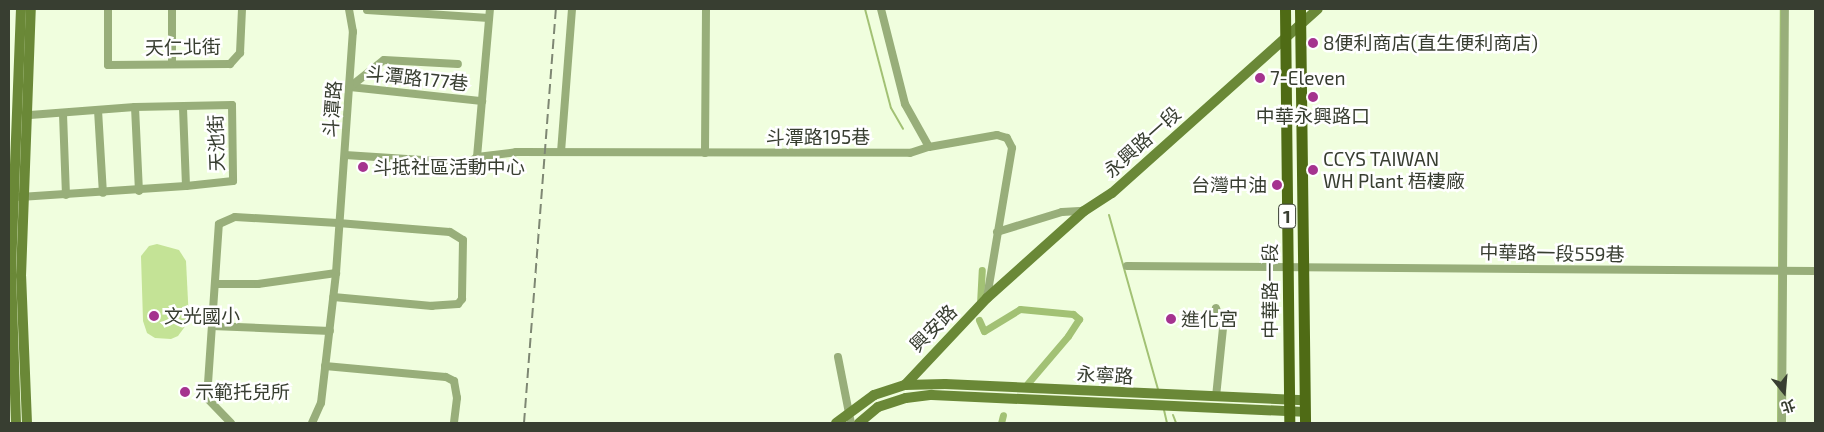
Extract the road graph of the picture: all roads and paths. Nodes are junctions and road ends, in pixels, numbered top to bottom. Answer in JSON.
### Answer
{"nodes":[{"id":1,"x":21,"y":9,"type":"edge"},
{"id":2,"x":31,"y":9,"type":"edge"},
{"id":3,"x":108,"y":9,"type":"edge"},
{"id":4,"x":172,"y":9,"type":"edge"},
{"id":5,"x":242,"y":9,"type":"edge"},
{"id":6,"x":490,"y":9,"type":"edge"},
{"id":7,"x":572,"y":9,"type":"edge"},
{"id":8,"x":706,"y":9,"type":"edge"},
{"id":9,"x":882,"y":9,"type":"edge"},
{"id":10,"x":1285,"y":9,"type":"edge"},
{"id":11,"x":1300,"y":9,"type":"edge"},
{"id":12,"x":1318,"y":9,"type":"edge"},
{"id":13,"x":1785,"y":9,"type":"edge"},
{"id":14,"x":368,"y":10,"type":"edge"},
{"id":15,"x":350,"y":11,"type":"edge"},
{"id":16,"x":489,"y":18,"type":"junction"},
{"id":17,"x":1300,"y":25,"type":"junction"},
{"id":18,"x":1286,"y":37,"type":"junction"},
{"id":19,"x":172,"y":64,"type":"junction"},
{"id":20,"x":458,"y":64,"type":"dead end"},
{"id":21,"x":350,"y":87,"type":"junction"},
{"id":22,"x":482,"y":101,"type":"junction"},
{"id":23,"x":134,"y":107,"type":"junction"},
{"id":24,"x":182,"y":107,"type":"junction"},
{"id":25,"x":98,"y":110,"type":"junction"},
{"id":26,"x":63,"y":114,"type":"junction"},
{"id":27,"x":30,"y":115,"type":"junction"},
{"id":28,"x":929,"y":147,"type":"junction"},
{"id":29,"x":561,"y":152,"type":"junction"},
{"id":30,"x":705,"y":153,"type":"junction"},
{"id":31,"x":345,"y":155,"type":"junction"},
{"id":32,"x":476,"y":157,"type":"junction"},
{"id":33,"x":186,"y":186,"type":"junction"},
{"id":34,"x":140,"y":191,"type":"junction"},
{"id":35,"x":103,"y":193,"type":"junction"},
{"id":36,"x":66,"y":195,"type":"junction"},
{"id":37,"x":25,"y":197,"type":"junction"},
{"id":38,"x":13,"y":198,"type":"junction"},
{"id":39,"x":1084,"y":211,"type":"junction"},
{"id":40,"x":338,"y":223,"type":"junction"},
{"id":41,"x":997,"y":232,"type":"junction"},
{"id":42,"x":1127,"y":266,"type":"dead end"},
{"id":43,"x":1288,"y":266,"type":"junction"},
{"id":44,"x":1303,"y":266,"type":"junction"},
{"id":45,"x":1783,"y":271,"type":"junction"},
{"id":46,"x":1815,"y":271,"type":"edge"},
{"id":47,"x":336,"y":273,"type":"junction"},
{"id":48,"x":216,"y":284,"type":"junction"},
{"id":49,"x":333,"y":297,"type":"junction"},
{"id":50,"x":987,"y":298,"type":"junction"},
{"id":51,"x":1216,"y":308,"type":"dead end"},
{"id":52,"x":212,"y":326,"type":"junction"},
{"id":53,"x":330,"y":331,"type":"junction"},
{"id":54,"x":838,"y":358,"type":"dead end"},
{"id":55,"x":326,"y":366,"type":"junction"},
{"id":56,"x":905,"y":385,"type":"junction"},
{"id":57,"x":1216,"y":397,"type":"junction"},
{"id":58,"x":906,"y":398,"type":"junction"},
{"id":59,"x":1288,"y":400,"type":"junction"},
{"id":60,"x":1304,"y":412,"type":"edge"},
{"id":61,"x":849,"y":418,"type":"edge"},
{"id":62,"x":1289,"y":418,"type":"edge"},
{"id":63,"x":16,"y":423,"type":"edge"},
{"id":64,"x":27,"y":423,"type":"edge"},
{"id":65,"x":231,"y":423,"type":"edge"},
{"id":66,"x":312,"y":423,"type":"edge"},
{"id":67,"x":454,"y":423,"type":"edge"},
{"id":68,"x":836,"y":423,"type":"edge"},
{"id":69,"x":859,"y":423,"type":"edge"},
{"id":70,"x":1782,"y":423,"type":"edge"}],
"edges":[{"from":1,"to":38,"type":"street"},
{"from":2,"to":27,"type":"street"},
{"from":3,"to":19,"type":"street","name":"天仁北街"},
{"from":4,"to":19,"type":"street"},
{"from":5,"to":19,"type":"street","name":"天仁北街"},
{"from":6,"to":16,"type":"street"},
{"from":7,"to":29,"type":"street"},
{"from":8,"to":30,"type":"street"},
{"from":9,"to":28,"type":"street"},
{"from":10,"to":18,"type":"main road","name":"中華路一段","number":"1"},
{"from":11,"to":17,"type":"main road","name":"中華路一段","number":"1"},
{"from":12,"to":17,"type":"street","name":"永興路一段"},
{"from":13,"to":45,"type":"street"},
{"from":14,"to":15,"type":"street","name":"斗潭路"},
{"from":14,"to":16,"type":"street","name":"斗潭路"},
{"from":15,"to":21,"type":"street","name":"斗潭路"},
{"from":16,"to":22,"type":"street"},
{"from":17,"to":18,"type":"street","name":"永興路一段"},
{"from":17,"to":44,"type":"main road","name":"中華路一段","number":"1"},
{"from":18,"to":39,"type":"street","name":"永興路一段"},
{"from":18,"to":43,"type":"main road","name":"中華路一段","number":"1"},
{"from":20,"to":21,"type":"street"},
{"from":21,"to":22,"type":"street","name":"斗潭路177巷"},
{"from":21,"to":31,"type":"street","name":"斗潭路"},
{"from":22,"to":32,"type":"street"},
{"from":23,"to":24,"type":"street","name":"天池街"},
{"from":23,"to":25,"type":"street","name":"天池街"},
{"from":23,"to":34,"type":"street"},
{"from":24,"to":33,"type":"street","name":"天池街"},
{"from":24,"to":33,"type":"street","name":"天池街"},
{"from":25,"to":26,"type":"street","name":"天池街"},
{"from":25,"to":35,"type":"street"},
{"from":26,"to":27,"type":"street","name":"天池街"},
{"from":26,"to":36,"type":"street"},
{"from":27,"to":37,"type":"street"},
{"from":28,"to":30,"type":"street","name":"斗潭路195巷"},
{"from":28,"to":41,"type":"street","name":"斗潭路195巷"},
{"from":29,"to":30,"type":"street","name":"斗潭路195巷"},
{"from":29,"to":32,"type":"street","name":"斗潭路195巷"},
{"from":31,"to":32,"type":"street","name":"斗潭路195巷"},
{"from":31,"to":40,"type":"street","name":"斗潭路"},
{"from":33,"to":34,"type":"street","name":"天池街"},
{"from":34,"to":35,"type":"street","name":"天池街"},
{"from":35,"to":36,"type":"street","name":"天池街"},
{"from":36,"to":37,"type":"street","name":"天池街"},
{"from":37,"to":38,"type":"street","name":"天池街"},
{"from":37,"to":64,"type":"street"},
{"from":38,"to":63,"type":"street"},
{"from":39,"to":41,"type":"street"},
{"from":39,"to":50,"type":"street","name":"永興路一段"},
{"from":40,"to":47,"type":"street","name":"斗潭路"},
{"from":40,"to":48,"type":"street"},
{"from":40,"to":49,"type":"street"},
{"from":41,"to":50,"type":"street"},
{"from":42,"to":43,"type":"street","name":"中華路一段559巷"},
{"from":43,"to":44,"type":"street","name":"中華路一段559巷"},
{"from":43,"to":59,"type":"main road","name":"中華路一段","number":"1"},
{"from":44,"to":45,"type":"street","name":"中華路一段559巷"},
{"from":44,"to":60,"type":"main road","name":"中華路一段","number":"1"},
{"from":45,"to":46,"type":"street","name":"中華路一段559巷"},
{"from":45,"to":70,"type":"street"},
{"from":47,"to":48,"type":"street"},
{"from":47,"to":49,"type":"street","name":"斗潭路"},
{"from":48,"to":52,"type":"street"},
{"from":49,"to":53,"type":"street","name":"斗潭路"},
{"from":50,"to":56,"type":"street","name":"興安路"},
{"from":51,"to":57,"type":"street"},
{"from":52,"to":53,"type":"street"},
{"from":52,"to":65,"type":"street"},
{"from":53,"to":55,"type":"street","name":"斗潭路"},
{"from":54,"to":61,"type":"street"},
{"from":55,"to":66,"type":"street","name":"斗潭路"},
{"from":55,"to":67,"type":"street"},
{"from":56,"to":57,"type":"street","name":"永寧路"},
{"from":56,"to":58,"type":"street"},
{"from":56,"to":61,"type":"street","name":"興安路"},
{"from":57,"to":59,"type":"street","name":"永寧路"},
{"from":58,"to":62,"type":"street","name":"永寧路"},
{"from":58,"to":69,"type":"street"},
{"from":59,"to":60,"type":"street","name":"永寧路"},
{"from":59,"to":62,"type":"main road","name":"中華路一段","number":"1"},
{"from":60,"to":62,"type":"street","name":"永寧路"},
{"from":61,"to":68,"type":"street","name":"興安路"}]}
